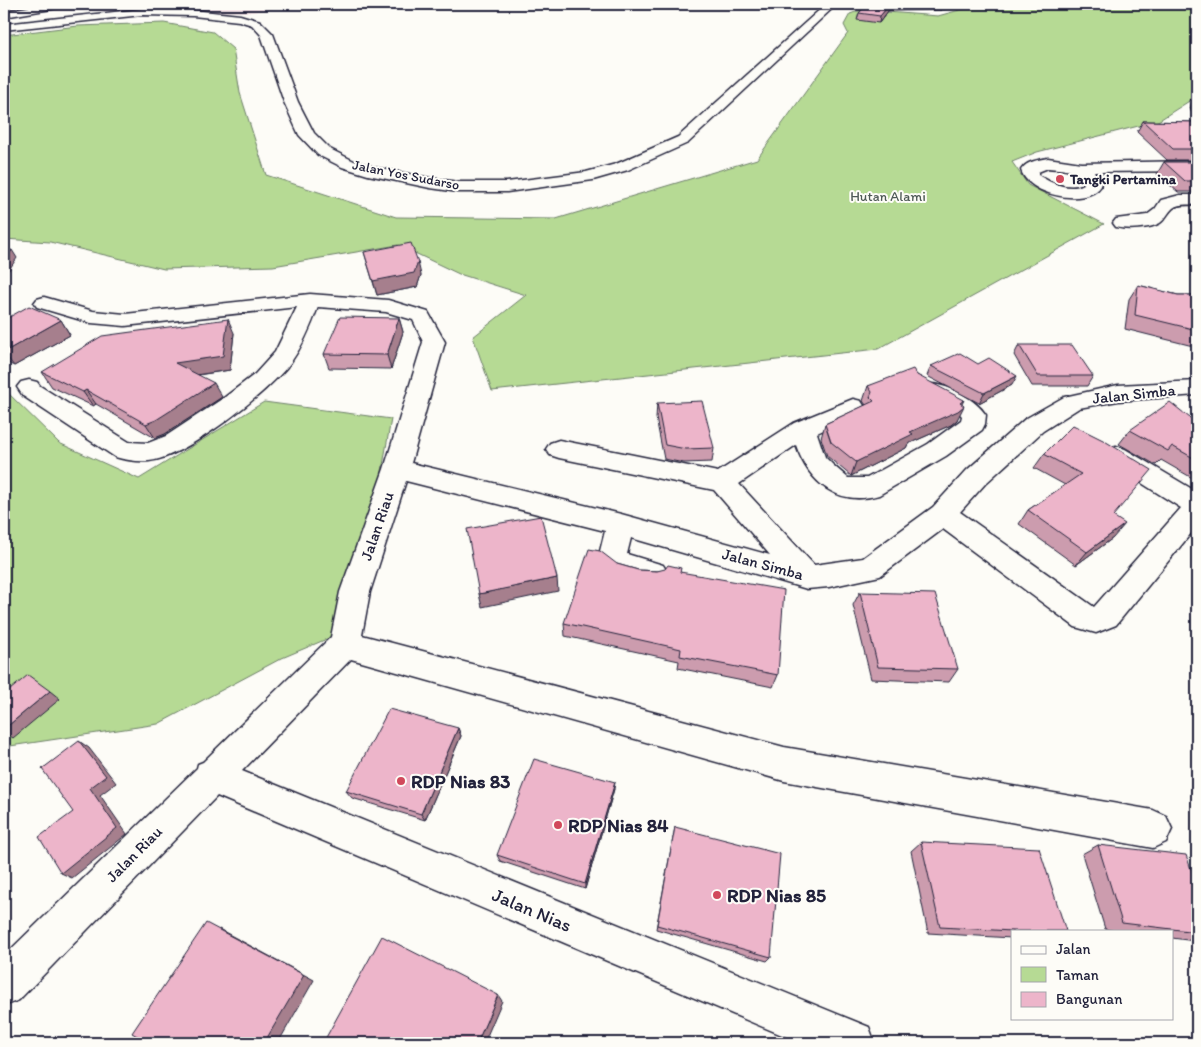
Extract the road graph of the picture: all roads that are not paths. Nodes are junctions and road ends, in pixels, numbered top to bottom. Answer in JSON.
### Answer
{"nodes":[{"id":1,"x":63,"y":4,"type":"edge"},
{"id":2,"x":832,"y":4,"type":"edge"},
{"id":3,"x":4,"y":14,"type":"edge"},
{"id":4,"x":4,"y":27,"type":"edge"},
{"id":5,"x":1197,"y":101,"type":"edge"},
{"id":6,"x":1197,"y":108,"type":"edge"},
{"id":7,"x":1197,"y":166,"type":"edge"},
{"id":8,"x":1081,"y":168,"type":"dead end"},
{"id":9,"x":1197,"y":200,"type":"edge"},
{"id":10,"x":1122,"y":223,"type":"dead end"},
{"id":11,"x":310,"y":300,"type":"junction"},
{"id":12,"x":44,"y":303,"type":"dead end"},
{"id":13,"x":920,"y":383,"type":"edge"},
{"id":14,"x":29,"y":387,"type":"dead end"},
{"id":15,"x":1197,"y":388,"type":"edge"},
{"id":16,"x":853,"y":407,"type":"dead end"},
{"id":17,"x":803,"y":429,"type":"junction"},
{"id":18,"x":1105,"y":448,"type":"edge"},
{"id":19,"x":559,"y":449,"type":"dead end"},
{"id":20,"x":397,"y":469,"type":"junction"},
{"id":21,"x":722,"y":482,"type":"junction"},
{"id":22,"x":1197,"y":507,"type":"edge"},
{"id":23,"x":943,"y":514,"type":"junction"},
{"id":24,"x":621,"y":525,"type":"junction"},
{"id":25,"x":653,"y":573,"type":"edge"},
{"id":26,"x":807,"y":577,"type":"junction"},
{"id":27,"x":345,"y":644,"type":"junction"},
{"id":28,"x":211,"y":776,"type":"junction"},
{"id":29,"x":1153,"y":829,"type":"dead end"},
{"id":30,"x":4,"y":985,"type":"edge"},
{"id":31,"x":852,"y":1043,"type":"edge"}],
"edges":[{"from":1,"to":3,"type":"street"},
{"from":2,"to":4,"type":"street","name":"Jalan Yos Sudarso"},
{"from":5,"to":6,"type":"street"},
{"from":7,"to":8,"type":"street"},
{"from":9,"to":10,"type":"street"},
{"from":11,"to":12,"type":"street","name":"Jalan Riau"},
{"from":11,"to":14,"type":"street"},
{"from":11,"to":20,"type":"street","name":"Jalan Riau"},
{"from":13,"to":17,"type":"street"},
{"from":15,"to":23,"type":"street","name":"Jalan Simba"},
{"from":16,"to":17,"type":"street"},
{"from":17,"to":21,"type":"street"},
{"from":18,"to":22,"type":"street"},
{"from":19,"to":21,"type":"street"},
{"from":20,"to":24,"type":"street","name":"Jalan Simba"},
{"from":20,"to":27,"type":"street","name":"Jalan Riau"},
{"from":21,"to":26,"type":"street"},
{"from":22,"to":23,"type":"street"},
{"from":23,"to":26,"type":"street","name":"Jalan Simba"},
{"from":24,"to":25,"type":"street"},
{"from":24,"to":26,"type":"street","name":"Jalan Simba"},
{"from":27,"to":28,"type":"street","name":"Jalan Riau"},
{"from":27,"to":29,"type":"street"},
{"from":28,"to":30,"type":"street","name":"Jalan Riau"},
{"from":28,"to":31,"type":"street","name":"Jalan Nias"}]}
